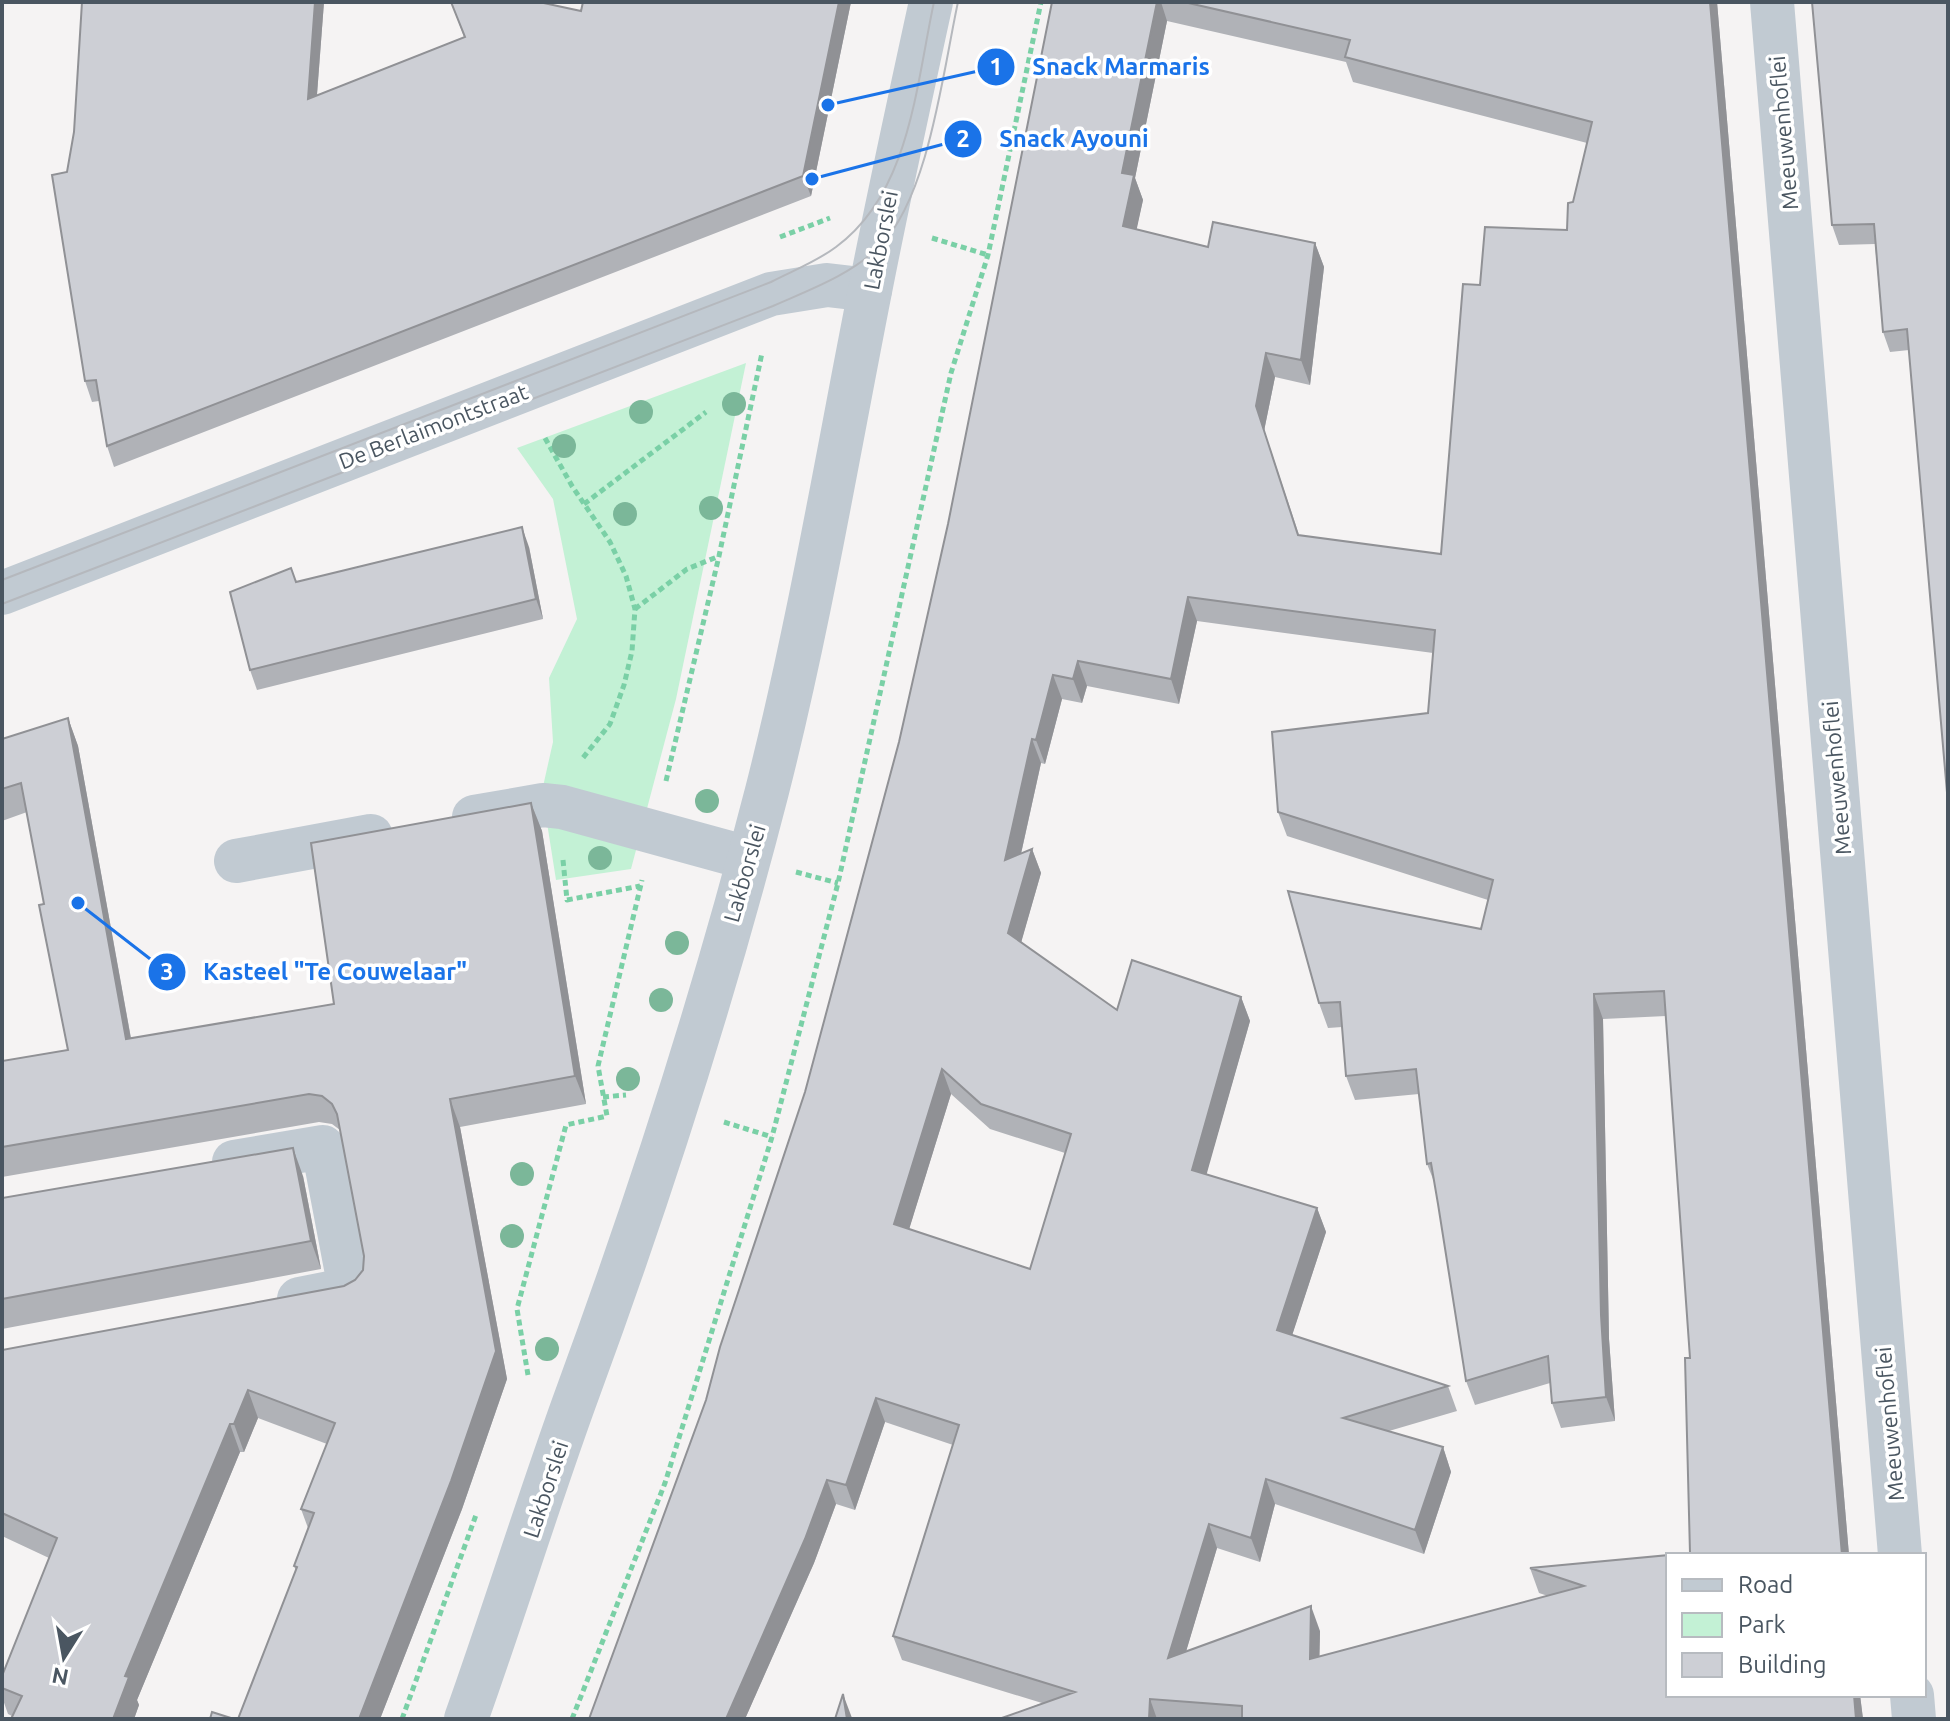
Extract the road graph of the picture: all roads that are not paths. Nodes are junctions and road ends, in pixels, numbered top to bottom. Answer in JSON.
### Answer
{"nodes":[{"id":1,"x":931,"y":2,"type":"edge"},
{"id":2,"x":1772,"y":2,"type":"edge"},
{"id":3,"x":870,"y":290,"type":"junction"},
{"id":4,"x":2,"y":593,"type":"edge"},
{"id":5,"x":748,"y":858,"type":"junction"},
{"id":6,"x":236,"y":861,"type":"dead end"},
{"id":7,"x":200,"y":1168,"type":"edge"},
{"id":8,"x":259,"y":1306,"type":"edge"},
{"id":9,"x":1900,"y":1553,"type":"edge"},
{"id":10,"x":1912,"y":1697,"type":"edge"},
{"id":11,"x":466,"y":1719,"type":"edge"},
{"id":12,"x":1914,"y":1719,"type":"edge"}],
"edges":[{"from":1,"to":3,"type":"street","name":"Lakborslei"},
{"from":2,"to":9,"type":"street","name":"Meeuwenhoflei"},
{"from":3,"to":4,"type":"street","name":"De Berlaimontstraat"},
{"from":3,"to":5,"type":"street","name":"Lakborslei"},
{"from":5,"to":6,"type":"street"},
{"from":5,"to":11,"type":"street","name":"Lakborslei"},
{"from":7,"to":8,"type":"street"},
{"from":10,"to":12,"type":"street"}]}
